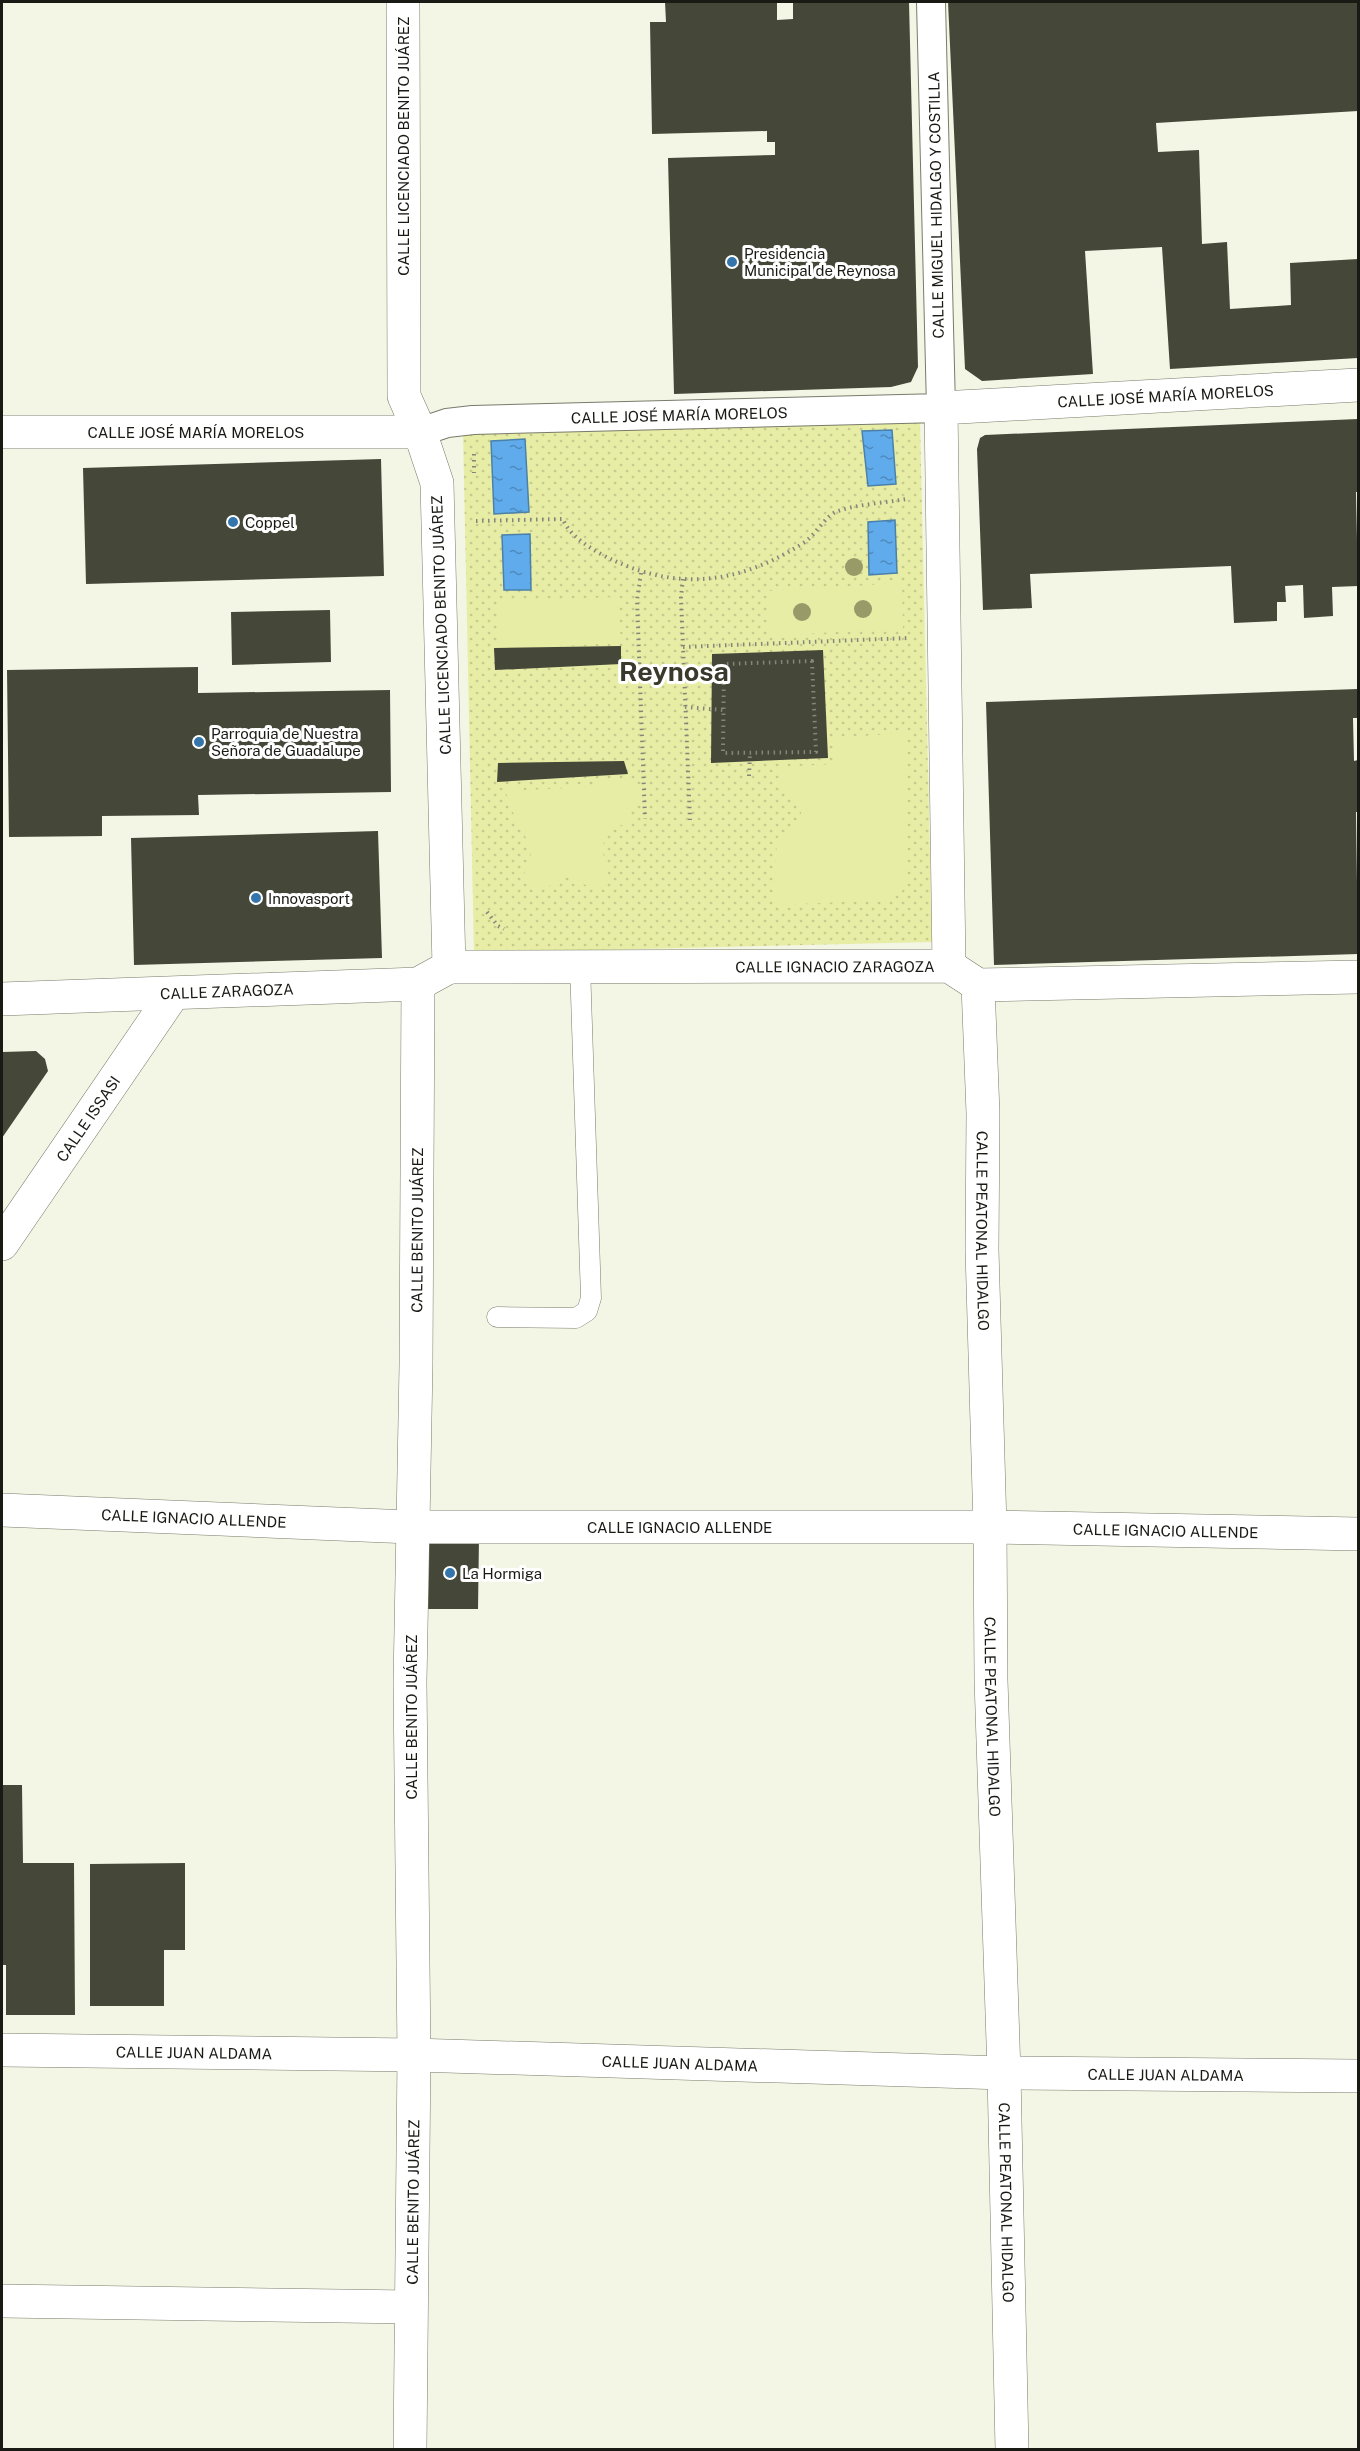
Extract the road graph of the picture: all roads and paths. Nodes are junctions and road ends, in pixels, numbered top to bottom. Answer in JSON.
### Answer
{"nodes":[{"id":1,"x":403,"y":2,"type":"edge"},
{"id":2,"x":931,"y":2,"type":"edge"},
{"id":3,"x":1359,"y":385,"type":"edge"},
{"id":4,"x":942,"y":408,"type":"junction"},
{"id":5,"x":2,"y":432,"type":"edge"},
{"id":6,"x":420,"y":432,"type":"junction"},
{"id":7,"x":910,"y":510,"type":"dead end"},
{"id":8,"x":476,"y":520,"type":"dead end"},
{"id":9,"x":641,"y":573,"type":"junction"},
{"id":10,"x":683,"y":579,"type":"junction"},
{"id":11,"x":913,"y":638,"type":"dead end"},
{"id":12,"x":683,"y":647,"type":"junction"},
{"id":13,"x":686,"y":707,"type":"junction"},
{"id":14,"x":723,"y":710,"type":"junction"},
{"id":15,"x":750,"y":754,"type":"junction"},
{"id":16,"x":749,"y":776,"type":"dead end"},
{"id":17,"x":645,"y":819,"type":"dead end"},
{"id":18,"x":690,"y":820,"type":"dead end"},
{"id":19,"x":498,"y":926,"type":"dead end"},
{"id":20,"x":509,"y":932,"type":"dead end"},
{"id":21,"x":580,"y":965,"type":"junction"},
{"id":22,"x":949,"y":966,"type":"junction"},
{"id":23,"x":449,"y":967,"type":"junction"},
{"id":24,"x":1359,"y":977,"type":"edge"},
{"id":25,"x":418,"y":984,"type":"junction"},
{"id":26,"x":978,"y":985,"type":"junction"},
{"id":27,"x":173,"y":994,"type":"junction"},
{"id":28,"x":2,"y":999,"type":"edge"},
{"id":29,"x":2,"y":1244,"type":"edge"},
{"id":30,"x":496,"y":1317,"type":"dead end"},
{"id":31,"x":2,"y":1510,"type":"edge"},
{"id":32,"x":411,"y":1526,"type":"junction"},
{"id":33,"x":990,"y":1527,"type":"junction"},
{"id":34,"x":1359,"y":1534,"type":"edge"},
{"id":35,"x":2,"y":2050,"type":"edge"},
{"id":36,"x":414,"y":2055,"type":"junction"},
{"id":37,"x":1004,"y":2073,"type":"junction"},
{"id":38,"x":1359,"y":2076,"type":"edge"},
{"id":39,"x":2,"y":2301,"type":"edge"},
{"id":40,"x":410,"y":2307,"type":"junction"},
{"id":41,"x":410,"y":2450,"type":"edge"},
{"id":42,"x":1012,"y":2450,"type":"edge"}],
"edges":[{"from":1,"to":6,"type":"street","name":"CALLE LICENCIADO BENITO JUÁREZ"},
{"from":2,"to":4,"type":"street","name":"CALLE MIGUEL HIDALGO Y COSTILLA"},
{"from":3,"to":4,"type":"street","name":"CALLE JOSÉ MARÍA MORELOS"},
{"from":4,"to":6,"type":"street","name":"CALLE JOSÉ MARÍA MORELOS"},
{"from":4,"to":22,"type":"street"},
{"from":5,"to":6,"type":"street","name":"CALLE JOSÉ MARÍA MORELOS"},
{"from":6,"to":23,"type":"street","name":"CALLE LICENCIADO BENITO JUÁREZ"},
{"from":7,"to":10,"type":"path"},
{"from":8,"to":9,"type":"path"},
{"from":9,"to":10,"type":"path"},
{"from":9,"to":17,"type":"path"},
{"from":10,"to":12,"type":"path"},
{"from":11,"to":12,"type":"path"},
{"from":12,"to":13,"type":"path"},
{"from":13,"to":14,"type":"path"},
{"from":13,"to":18,"type":"path"},
{"from":14,"to":15,"type":"path"},
{"from":14,"to":15,"type":"path"},
{"from":15,"to":16,"type":"path"},
{"from":19,"to":20,"type":"path"},
{"from":21,"to":22,"type":"street","name":"CALLE IGNACIO ZARAGOZA"},
{"from":21,"to":23,"type":"street","name":"CALLE IGNACIO ZARAGOZA"},
{"from":21,"to":30,"type":"lane"},
{"from":22,"to":26,"type":"street","name":"CALLE IGNACIO ZARAGOZA"},
{"from":23,"to":25,"type":"street","name":"CALLE ZARAGOZA"},
{"from":24,"to":26,"type":"street"},
{"from":25,"to":27,"type":"street","name":"CALLE ZARAGOZA"},
{"from":25,"to":32,"type":"street","name":"CALLE BENITO JUÁREZ"},
{"from":26,"to":33,"type":"street","name":"CALLE PEATONAL HIDALGO"},
{"from":27,"to":28,"type":"street","name":"CALLE ZARAGOZA"},
{"from":27,"to":29,"type":"street","name":"CALLE ISSASI"},
{"from":31,"to":32,"type":"street","name":"CALLE IGNACIO ALLENDE"},
{"from":32,"to":33,"type":"street","name":"CALLE IGNACIO ALLENDE"},
{"from":32,"to":36,"type":"street","name":"CALLE BENITO JUÁREZ"},
{"from":33,"to":34,"type":"street","name":"CALLE IGNACIO ALLENDE"},
{"from":33,"to":37,"type":"street","name":"CALLE PEATONAL HIDALGO"},
{"from":35,"to":36,"type":"street","name":"CALLE JUAN ALDAMA"},
{"from":36,"to":37,"type":"street","name":"CALLE JUAN ALDAMA"},
{"from":36,"to":40,"type":"street","name":"CALLE BENITO JUÁREZ"},
{"from":37,"to":38,"type":"street","name":"CALLE JUAN ALDAMA"},
{"from":37,"to":42,"type":"street","name":"CALLE PEATONAL HIDALGO"},
{"from":39,"to":40,"type":"street"},
{"from":40,"to":41,"type":"street","name":"CALLE BENITO JUÁREZ"}]}
